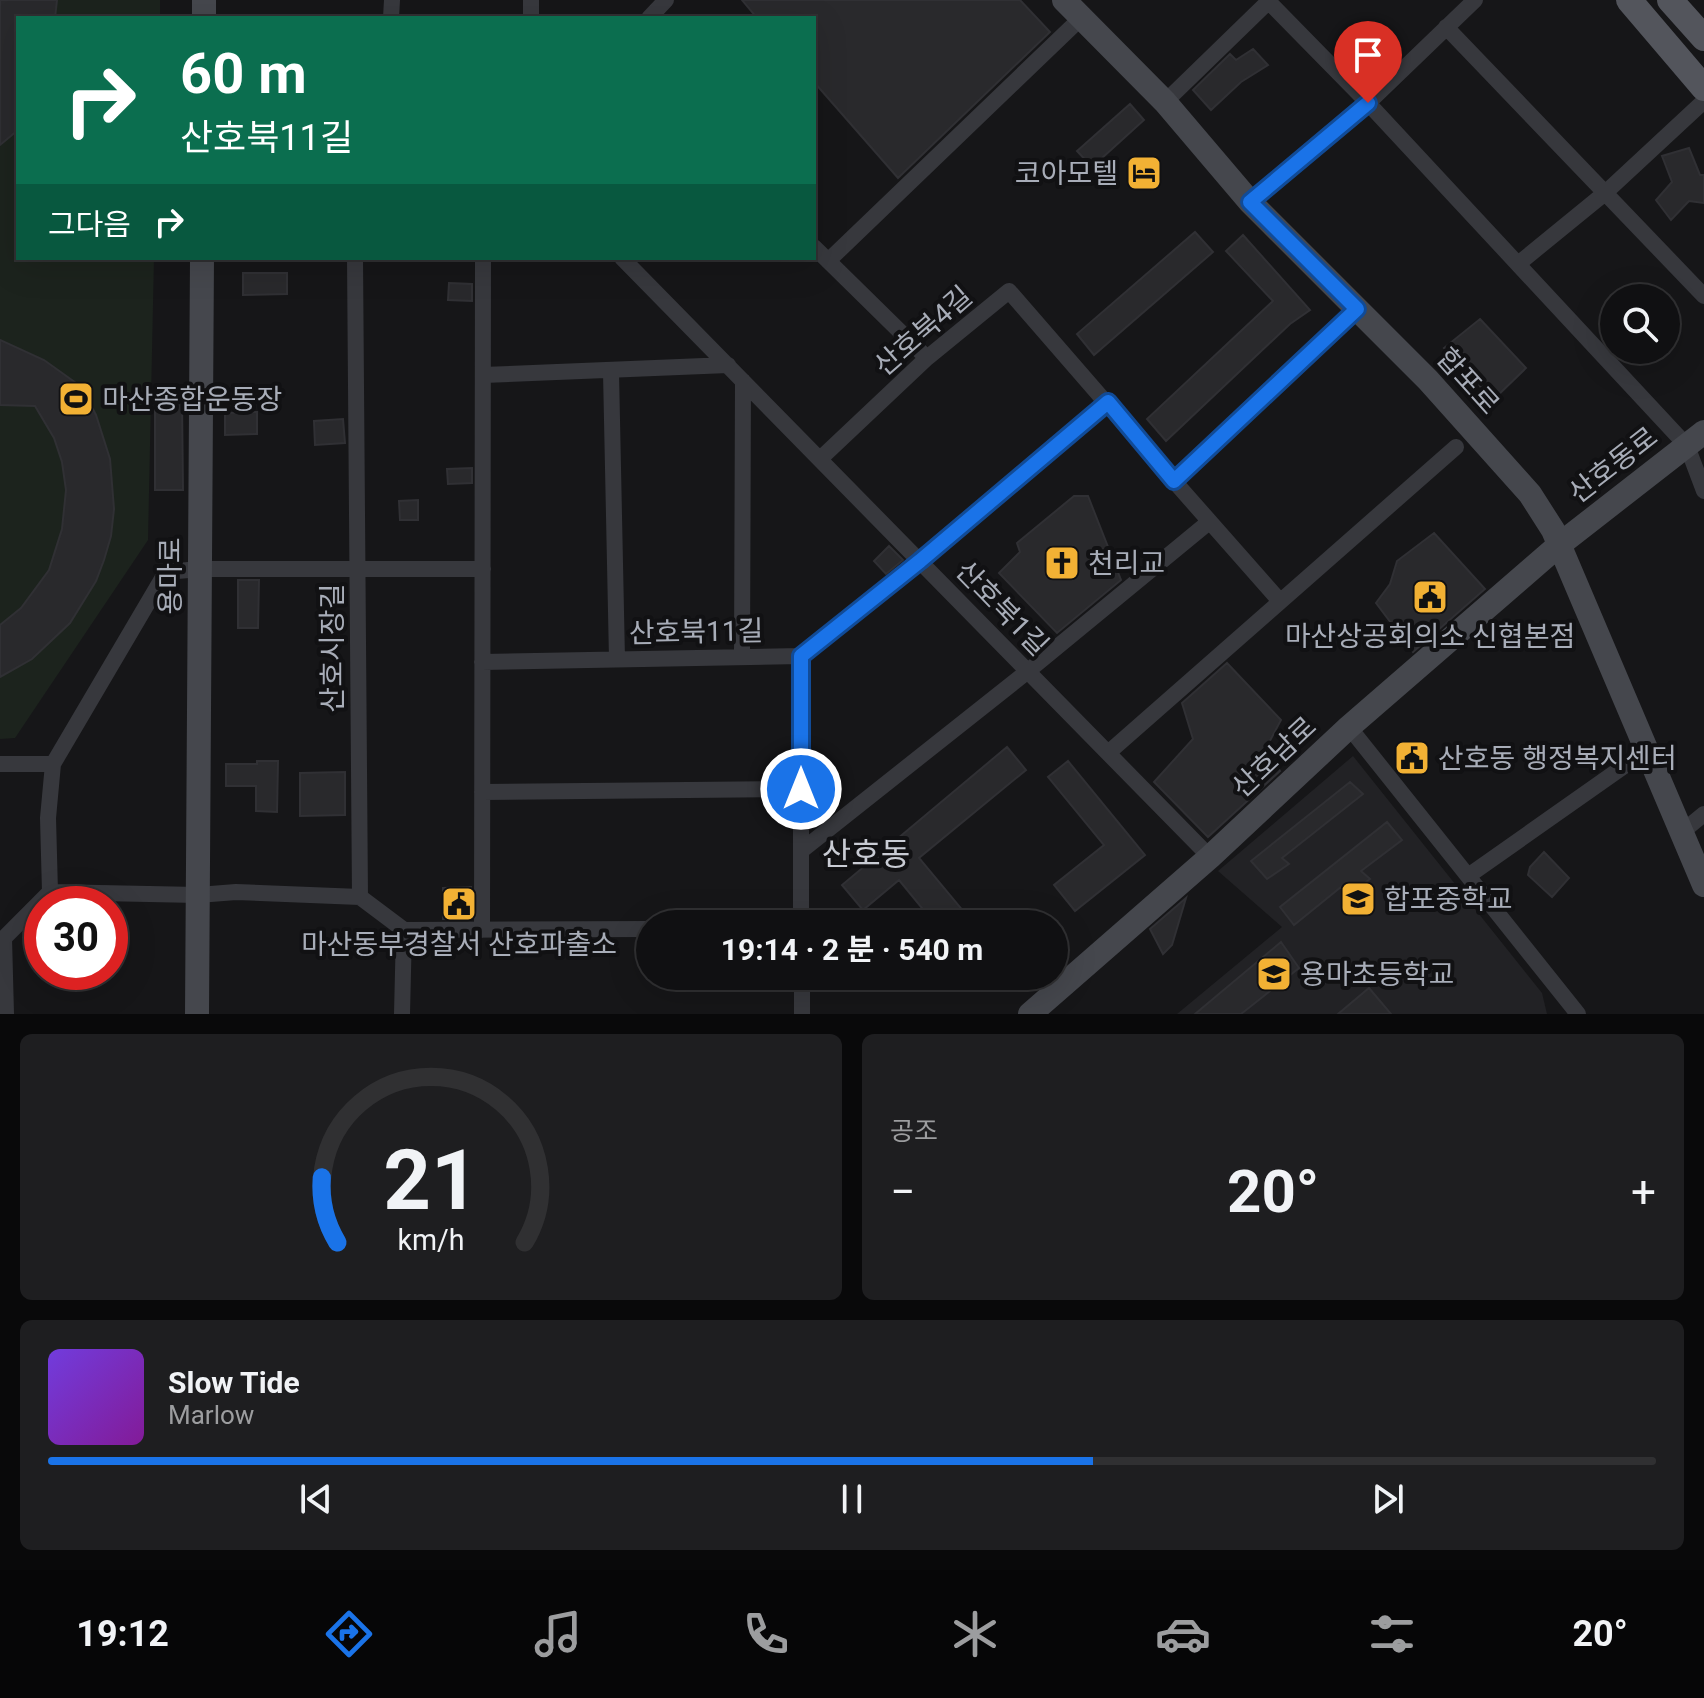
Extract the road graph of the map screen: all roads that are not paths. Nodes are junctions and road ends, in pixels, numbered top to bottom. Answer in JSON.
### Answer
{"nodes":[{"id":1,"x":1064,"y":0,"type":"edge"},
{"id":2,"x":1475,"y":0,"type":"edge"},
{"id":3,"x":1629,"y":0,"type":"edge"},
{"id":4,"x":1670,"y":0,"type":"edge"},
{"id":5,"x":664,"y":1,"type":"edge"},
{"id":6,"x":1268,"y":1,"type":"edge"},
{"id":7,"x":651,"y":16,"type":"edge"},
{"id":8,"x":1081,"y":18,"type":"junction"},
{"id":9,"x":1446,"y":27,"type":"junction"},
{"id":10,"x":1704,"y":38,"type":"edge"},
{"id":11,"x":1704,"y":88,"type":"edge"},
{"id":12,"x":1704,"y":101,"type":"edge"},
{"id":13,"x":1165,"y":102,"type":"junction"},
{"id":14,"x":1368,"y":103,"type":"junction"},
{"id":15,"x":1605,"y":193,"type":"junction"},
{"id":16,"x":1250,"y":202,"type":"junction"},
{"id":17,"x":816,"y":249,"type":"edge"},
{"id":18,"x":202,"y":260,"type":"edge"},
{"id":19,"x":355,"y":260,"type":"edge"},
{"id":20,"x":483,"y":260,"type":"edge"},
{"id":21,"x":624,"y":260,"type":"edge"},
{"id":22,"x":828,"y":261,"type":"junction"},
{"id":23,"x":1518,"y":264,"type":"junction"},
{"id":24,"x":1704,"y":296,"type":"edge"},
{"id":25,"x":1357,"y":309,"type":"junction"},
{"id":26,"x":927,"y":358,"type":"junction"},
{"id":27,"x":728,"y":365,"type":"junction"},
{"id":28,"x":611,"y":372,"type":"junction"},
{"id":29,"x":483,"y":375,"type":"junction"},
{"id":30,"x":743,"y":381,"type":"junction"},
{"id":31,"x":1108,"y":402,"type":"junction"},
{"id":32,"x":1696,"y":439,"type":"edge"},
{"id":33,"x":1456,"y":447,"type":"dead end"},
{"id":34,"x":820,"y":459,"type":"junction"},
{"id":35,"x":1174,"y":481,"type":"junction"},
{"id":36,"x":1704,"y":491,"type":"edge"},
{"id":37,"x":1209,"y":522,"type":"junction"},
{"id":38,"x":1559,"y":545,"type":"junction"},
{"id":39,"x":920,"y":561,"type":"junction"},
{"id":40,"x":200,"y":569,"type":"junction"},
{"id":41,"x":483,"y":569,"type":"junction"},
{"id":42,"x":357,"y":570,"type":"junction"},
{"id":43,"x":1279,"y":600,"type":"junction"},
{"id":44,"x":801,"y":656,"type":"junction"},
{"id":45,"x":742,"y":657,"type":"junction"},
{"id":46,"x":617,"y":659,"type":"junction"},
{"id":47,"x":482,"y":662,"type":"junction"},
{"id":48,"x":1028,"y":671,"type":"junction"},
{"id":49,"x":1349,"y":727,"type":"junction"},
{"id":50,"x":1647,"y":750,"type":"junction"},
{"id":51,"x":1108,"y":753,"type":"junction"},
{"id":52,"x":0,"y":764,"type":"edge"},
{"id":53,"x":53,"y":764,"type":"junction"},
{"id":54,"x":801,"y":789,"type":"junction"},
{"id":55,"x":482,"y":792,"type":"junction"},
{"id":56,"x":1704,"y":814,"type":"edge"},
{"id":57,"x":1682,"y":832,"type":"junction"},
{"id":58,"x":801,"y":851,"type":"junction"},
{"id":59,"x":1210,"y":857,"type":"junction"},
{"id":60,"x":1468,"y":876,"type":"junction"},
{"id":61,"x":1704,"y":885,"type":"edge"},
{"id":62,"x":50,"y":886,"type":"edge"},
{"id":63,"x":128,"y":894,"type":"edge"},
{"id":64,"x":198,"y":895,"type":"junction"},
{"id":65,"x":360,"y":897,"type":"junction"},
{"id":66,"x":801,"y":910,"type":"edge"},
{"id":67,"x":24,"y":916,"type":"edge"},
{"id":68,"x":636,"y":929,"type":"edge"},
{"id":69,"x":404,"y":930,"type":"junction"},
{"id":70,"x":482,"y":930,"type":"junction"},
{"id":71,"x":2,"y":936,"type":"edge"},
{"id":72,"x":802,"y":990,"type":"edge"},
{"id":73,"x":1571,"y":1012,"type":"edge"},
{"id":74,"x":6,"y":1014,"type":"edge"},
{"id":75,"x":197,"y":1014,"type":"edge"},
{"id":76,"x":402,"y":1014,"type":"edge"},
{"id":77,"x":802,"y":1014,"type":"edge"},
{"id":78,"x":1030,"y":1014,"type":"edge"}],
"edges":[{"from":1,"to":8,"type":"main road","name":"합포로"},
{"from":2,"to":9,"type":"street"},
{"from":3,"to":11,"type":"main road"},
{"from":4,"to":10,"type":"main road"},
{"from":5,"to":7,"type":"street"},
{"from":6,"to":13,"type":"street"},
{"from":6,"to":14,"type":"street"},
{"from":8,"to":13,"type":"main road","name":"합포로"},
{"from":8,"to":22,"type":"street"},
{"from":9,"to":14,"type":"street"},
{"from":9,"to":15,"type":"street"},
{"from":12,"to":15,"type":"street"},
{"from":13,"to":16,"type":"main road","name":"합포로"},
{"from":14,"to":16,"type":"street"},
{"from":14,"to":23,"type":"street"},
{"from":15,"to":23,"type":"street"},
{"from":15,"to":24,"type":"street"},
{"from":16,"to":25,"type":"main road","name":"합포로"},
{"from":17,"to":22,"type":"street"},
{"from":18,"to":40,"type":"main road","name":"용마로"},
{"from":19,"to":42,"type":"street","name":"산호시장길"},
{"from":20,"to":29,"type":"street"},
{"from":21,"to":27,"type":"street","name":"산호북1길"},
{"from":22,"to":26,"type":"street"},
{"from":23,"to":32,"type":"street"},
{"from":25,"to":35,"type":"street"},
{"from":25,"to":38,"type":"main road","name":"합포로"},
{"from":26,"to":31,"type":"street","name":"산호북4길"},
{"from":26,"to":34,"type":"street","name":"산호북4길"},
{"from":27,"to":28,"type":"street"},
{"from":27,"to":30,"type":"street","name":"산호북1길"},
{"from":28,"to":29,"type":"street"},
{"from":28,"to":46,"type":"street"},
{"from":29,"to":41,"type":"street"},
{"from":30,"to":34,"type":"street","name":"산호북1길"},
{"from":30,"to":45,"type":"street"},
{"from":31,"to":35,"type":"street","name":"산호북4길"},
{"from":31,"to":39,"type":"street","name":"산호북11길"},
{"from":32,"to":36,"type":"street"},
{"from":32,"to":38,"type":"main road","name":"산호동로"},
{"from":33,"to":43,"type":"street"},
{"from":34,"to":39,"type":"street","name":"산호북1길"},
{"from":35,"to":37,"type":"street","name":"산호북4길"},
{"from":37,"to":43,"type":"street","name":"산호북4길"},
{"from":37,"to":48,"type":"street"},
{"from":38,"to":49,"type":"main road","name":"산호남로"},
{"from":38,"to":50,"type":"main road","name":"합포로"},
{"from":39,"to":44,"type":"street","name":"산호북11길"},
{"from":39,"to":48,"type":"street","name":"산호북1길"},
{"from":40,"to":42,"type":"street"},
{"from":40,"to":53,"type":"street"},
{"from":40,"to":64,"type":"main road","name":"용마로"},
{"from":41,"to":42,"type":"street"},
{"from":41,"to":47,"type":"street"},
{"from":42,"to":65,"type":"street","name":"산호시장길"},
{"from":43,"to":51,"type":"street"},
{"from":44,"to":45,"type":"street","name":"산호북11길"},
{"from":44,"to":54,"type":"street"},
{"from":45,"to":46,"type":"street","name":"산호북11길"},
{"from":46,"to":47,"type":"street","name":"산호북11길"},
{"from":47,"to":55,"type":"street"},
{"from":48,"to":51,"type":"street","name":"산호북1길"},
{"from":48,"to":58,"type":"street"},
{"from":49,"to":59,"type":"main road","name":"산호남로"},
{"from":49,"to":60,"type":"street"},
{"from":50,"to":57,"type":"main road","name":"합포로"},
{"from":50,"to":60,"type":"street"},
{"from":51,"to":59,"type":"street","name":"산호북1길"},
{"from":52,"to":53,"type":"street"},
{"from":53,"to":62,"type":"street"},
{"from":54,"to":55,"type":"street"},
{"from":54,"to":58,"type":"street"},
{"from":55,"to":70,"type":"street"},
{"from":56,"to":57,"type":"street"},
{"from":57,"to":61,"type":"main road","name":"합포로"},
{"from":58,"to":66,"type":"street"},
{"from":59,"to":78,"type":"main road","name":"산호남로"},
{"from":60,"to":73,"type":"street"},
{"from":63,"to":64,"type":"street"},
{"from":64,"to":65,"type":"street"},
{"from":64,"to":75,"type":"main road","name":"용마로"},
{"from":65,"to":69,"type":"street"},
{"from":67,"to":71,"type":"street"},
{"from":68,"to":70,"type":"street"},
{"from":69,"to":70,"type":"street"},
{"from":69,"to":76,"type":"street"},
{"from":71,"to":74,"type":"street"},
{"from":72,"to":77,"type":"street"}]}
